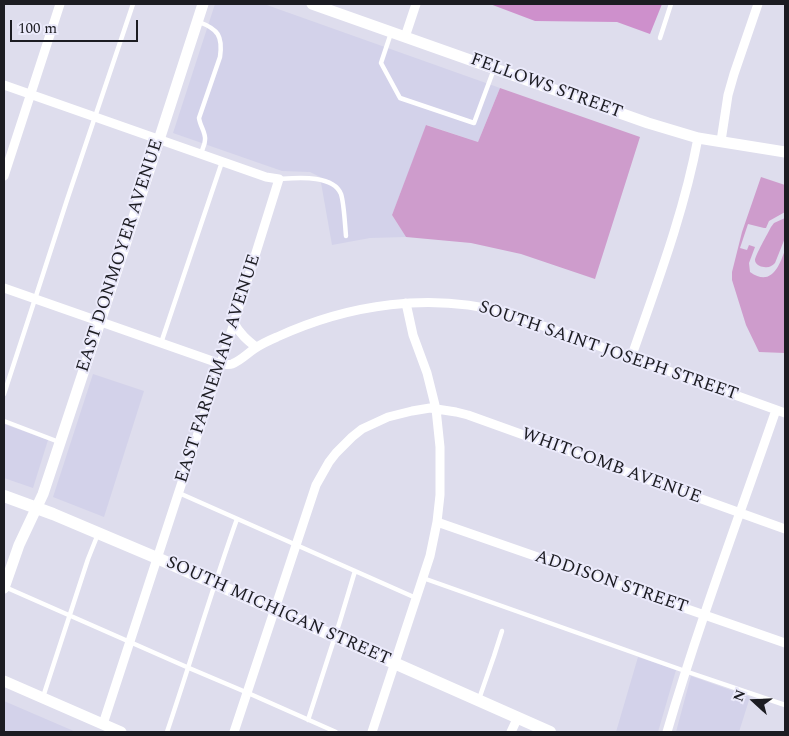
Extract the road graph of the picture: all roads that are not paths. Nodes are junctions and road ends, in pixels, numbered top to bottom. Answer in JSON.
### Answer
{"nodes":[{"id":1,"x":60,"y":4,"type":"edge"},
{"id":2,"x":132,"y":4,"type":"edge"},
{"id":3,"x":203,"y":4,"type":"edge"},
{"id":4,"x":312,"y":4,"type":"edge"},
{"id":5,"x":416,"y":4,"type":"edge"},
{"id":6,"x":671,"y":4,"type":"edge"},
{"id":7,"x":758,"y":4,"type":"edge"},
{"id":8,"x":338,"y":8,"type":"edge"},
{"id":9,"x":197,"y":22,"type":"junction"},
{"id":10,"x":392,"y":32,"type":"junction"},
{"id":11,"x":405,"y":37,"type":"junction"},
{"id":12,"x":660,"y":38,"type":"dead end"},
{"id":13,"x":494,"y":68,"type":"junction"},
{"id":14,"x":4,"y":85,"type":"edge"},
{"id":15,"x":30,"y":94,"type":"junction"},
{"id":16,"x":94,"y":116,"type":"junction"},
{"id":17,"x":698,"y":138,"type":"junction"},
{"id":18,"x":160,"y":139,"type":"junction"},
{"id":19,"x":721,"y":141,"type":"junction"},
{"id":20,"x":785,"y":152,"type":"edge"},
{"id":21,"x":201,"y":154,"type":"junction"},
{"id":22,"x":222,"y":161,"type":"junction"},
{"id":23,"x":4,"y":176,"type":"edge"},
{"id":24,"x":279,"y":179,"type":"junction"},
{"id":25,"x":346,"y":236,"type":"dead end"},
{"id":26,"x":4,"y":288,"type":"edge"},
{"id":27,"x":35,"y":299,"type":"junction"},
{"id":28,"x":406,"y":303,"type":"junction"},
{"id":29,"x":100,"y":322,"type":"junction"},
{"id":30,"x":234,"y":323,"type":"junction"},
{"id":31,"x":161,"y":343,"type":"junction"},
{"id":32,"x":256,"y":347,"type":"junction"},
{"id":33,"x":631,"y":358,"type":"junction"},
{"id":34,"x":221,"y":364,"type":"junction"},
{"id":35,"x":4,"y":394,"type":"edge"},
{"id":36,"x":436,"y":409,"type":"junction"},
{"id":37,"x":781,"y":411,"type":"edge"},
{"id":38,"x":4,"y":421,"type":"edge"},
{"id":39,"x":59,"y":442,"type":"junction"},
{"id":40,"x":179,"y":492,"type":"junction"},
{"id":41,"x":4,"y":496,"type":"edge"},
{"id":42,"x":36,"y":508,"type":"junction"},
{"id":43,"x":741,"y":513,"type":"junction"},
{"id":44,"x":237,"y":519,"type":"junction"},
{"id":45,"x":437,"y":522,"type":"junction"},
{"id":46,"x":785,"y":529,"type":"edge"},
{"id":47,"x":99,"y":533,"type":"junction"},
{"id":48,"x":296,"y":545,"type":"junction"},
{"id":49,"x":157,"y":558,"type":"junction"},
{"id":50,"x":355,"y":571,"type":"junction"},
{"id":51,"x":423,"y":578,"type":"junction"},
{"id":52,"x":215,"y":584,"type":"junction"},
{"id":53,"x":4,"y":587,"type":"edge"},
{"id":54,"x":416,"y":598,"type":"junction"},
{"id":55,"x":274,"y":610,"type":"junction"},
{"id":56,"x":70,"y":615,"type":"junction"},
{"id":57,"x":704,"y":615,"type":"junction"},
{"id":58,"x":502,"y":631,"type":"dead end"},
{"id":59,"x":335,"y":636,"type":"junction"},
{"id":60,"x":130,"y":642,"type":"junction"},
{"id":61,"x":785,"y":643,"type":"edge"},
{"id":62,"x":395,"y":663,"type":"junction"},
{"id":63,"x":189,"y":668,"type":"junction"},
{"id":64,"x":685,"y":671,"type":"junction"},
{"id":65,"x":4,"y":681,"type":"edge"},
{"id":66,"x":248,"y":693,"type":"junction"},
{"id":67,"x":43,"y":698,"type":"junction"},
{"id":68,"x":478,"y":700,"type":"junction"},
{"id":69,"x":785,"y":705,"type":"edge"},
{"id":70,"x":518,"y":717,"type":"junction"},
{"id":71,"x":308,"y":720,"type":"junction"},
{"id":72,"x":103,"y":724,"type":"junction"},
{"id":73,"x":121,"y":732,"type":"edge"},
{"id":74,"x":167,"y":732,"type":"edge"},
{"id":75,"x":234,"y":732,"type":"edge"},
{"id":76,"x":336,"y":732,"type":"edge"},
{"id":77,"x":372,"y":732,"type":"edge"},
{"id":78,"x":511,"y":732,"type":"edge"},
{"id":79,"x":550,"y":732,"type":"edge"},
{"id":80,"x":667,"y":732,"type":"edge"}],
"edges":[{"from":1,"to":15,"type":"street"},
{"from":2,"to":16,"type":"lane"},
{"from":3,"to":9,"type":"street","name":"EAST DONMOYER AVENUE"},
{"from":4,"to":8,"type":"street","name":"FELLOWS STREET"},
{"from":5,"to":11,"type":"street"},
{"from":6,"to":12,"type":"lane"},
{"from":7,"to":19,"type":"street"},
{"from":8,"to":10,"type":"street","name":"FELLOWS STREET"},
{"from":9,"to":18,"type":"street","name":"EAST DONMOYER AVENUE"},
{"from":9,"to":21,"type":"lane"},
{"from":10,"to":11,"type":"street","name":"FELLOWS STREET"},
{"from":10,"to":13,"type":"lane"},
{"from":11,"to":13,"type":"street","name":"FELLOWS STREET"},
{"from":13,"to":17,"type":"street","name":"FELLOWS STREET"},
{"from":14,"to":15,"type":"street"},
{"from":15,"to":16,"type":"street"},
{"from":15,"to":23,"type":"street"},
{"from":16,"to":18,"type":"street"},
{"from":16,"to":27,"type":"lane"},
{"from":17,"to":19,"type":"street","name":"FELLOWS STREET"},
{"from":17,"to":33,"type":"street"},
{"from":18,"to":21,"type":"street"},
{"from":18,"to":29,"type":"street","name":"EAST DONMOYER AVENUE"},
{"from":19,"to":20,"type":"street","name":"FELLOWS STREET"},
{"from":21,"to":22,"type":"street"},
{"from":22,"to":24,"type":"street"},
{"from":22,"to":31,"type":"lane"},
{"from":24,"to":25,"type":"lane"},
{"from":24,"to":30,"type":"street","name":"EAST FARNEMAN AVENUE"},
{"from":26,"to":27,"type":"street"},
{"from":27,"to":29,"type":"street"},
{"from":27,"to":35,"type":"lane"},
{"from":28,"to":32,"type":"street","name":"SOUTH SAINT JOSEPH STREET"},
{"from":28,"to":33,"type":"street","name":"SOUTH SAINT JOSEPH STREET"},
{"from":28,"to":36,"type":"street"},
{"from":29,"to":31,"type":"street"},
{"from":29,"to":39,"type":"street","name":"EAST DONMOYER AVENUE"},
{"from":30,"to":32,"type":"street"},
{"from":30,"to":34,"type":"street","name":"EAST FARNEMAN AVENUE"},
{"from":31,"to":34,"type":"street"},
{"from":32,"to":34,"type":"street","name":"SOUTH SAINT JOSEPH STREET"},
{"from":33,"to":37,"type":"street","name":"SOUTH SAINT JOSEPH STREET"},
{"from":34,"to":40,"type":"street","name":"EAST FARNEMAN AVENUE"},
{"from":36,"to":43,"type":"street","name":"WHITCOMB AVENUE"},
{"from":36,"to":45,"type":"street"},
{"from":36,"to":48,"type":"street","name":"WHITCOMB AVENUE"},
{"from":37,"to":43,"type":"street"},
{"from":38,"to":39,"type":"lane"},
{"from":39,"to":42,"type":"street","name":"EAST DONMOYER AVENUE"},
{"from":40,"to":44,"type":"lane"},
{"from":40,"to":49,"type":"street","name":"EAST FARNEMAN AVENUE"},
{"from":41,"to":42,"type":"main road","name":"SOUTH MICHIGAN STREET"},
{"from":42,"to":47,"type":"main road","name":"SOUTH MICHIGAN STREET"},
{"from":42,"to":53,"type":"street","name":"EAST DONMOYER AVENUE"},
{"from":43,"to":46,"type":"street","name":"WHITCOMB AVENUE"},
{"from":43,"to":57,"type":"street"},
{"from":44,"to":48,"type":"lane"},
{"from":44,"to":52,"type":"lane"},
{"from":45,"to":51,"type":"street"},
{"from":45,"to":57,"type":"street","name":"ADDISON STREET"},
{"from":47,"to":49,"type":"main road","name":"SOUTH MICHIGAN STREET"},
{"from":47,"to":56,"type":"lane"},
{"from":48,"to":50,"type":"lane"},
{"from":48,"to":55,"type":"street","name":"WHITCOMB AVENUE"},
{"from":49,"to":52,"type":"main road","name":"SOUTH MICHIGAN STREET"},
{"from":49,"to":60,"type":"street","name":"EAST FARNEMAN AVENUE"},
{"from":50,"to":54,"type":"lane"},
{"from":50,"to":59,"type":"lane"},
{"from":51,"to":54,"type":"street"},
{"from":51,"to":64,"type":"lane"},
{"from":52,"to":55,"type":"main road","name":"SOUTH MICHIGAN STREET"},
{"from":52,"to":63,"type":"lane"},
{"from":53,"to":56,"type":"lane"},
{"from":54,"to":62,"type":"street"},
{"from":55,"to":59,"type":"main road","name":"SOUTH MICHIGAN STREET"},
{"from":55,"to":66,"type":"street","name":"WHITCOMB AVENUE"},
{"from":56,"to":60,"type":"lane"},
{"from":56,"to":67,"type":"lane"},
{"from":57,"to":61,"type":"street","name":"ADDISON STREET"},
{"from":57,"to":64,"type":"street"},
{"from":58,"to":68,"type":"lane"},
{"from":59,"to":62,"type":"main road","name":"SOUTH MICHIGAN STREET"},
{"from":59,"to":71,"type":"lane"},
{"from":60,"to":63,"type":"lane"},
{"from":60,"to":72,"type":"street","name":"EAST FARNEMAN AVENUE"},
{"from":62,"to":68,"type":"main road","name":"SOUTH MICHIGAN STREET"},
{"from":62,"to":77,"type":"street"},
{"from":63,"to":66,"type":"lane"},
{"from":63,"to":74,"type":"lane"},
{"from":64,"to":69,"type":"lane"},
{"from":64,"to":80,"type":"street"},
{"from":65,"to":67,"type":"street"},
{"from":66,"to":71,"type":"lane"},
{"from":66,"to":75,"type":"street","name":"WHITCOMB AVENUE"},
{"from":67,"to":72,"type":"street"},
{"from":68,"to":70,"type":"main road","name":"SOUTH MICHIGAN STREET"},
{"from":70,"to":78,"type":"street"},
{"from":70,"to":79,"type":"main road","name":"SOUTH MICHIGAN STREET"},
{"from":71,"to":76,"type":"lane"},
{"from":72,"to":73,"type":"street"}]}
